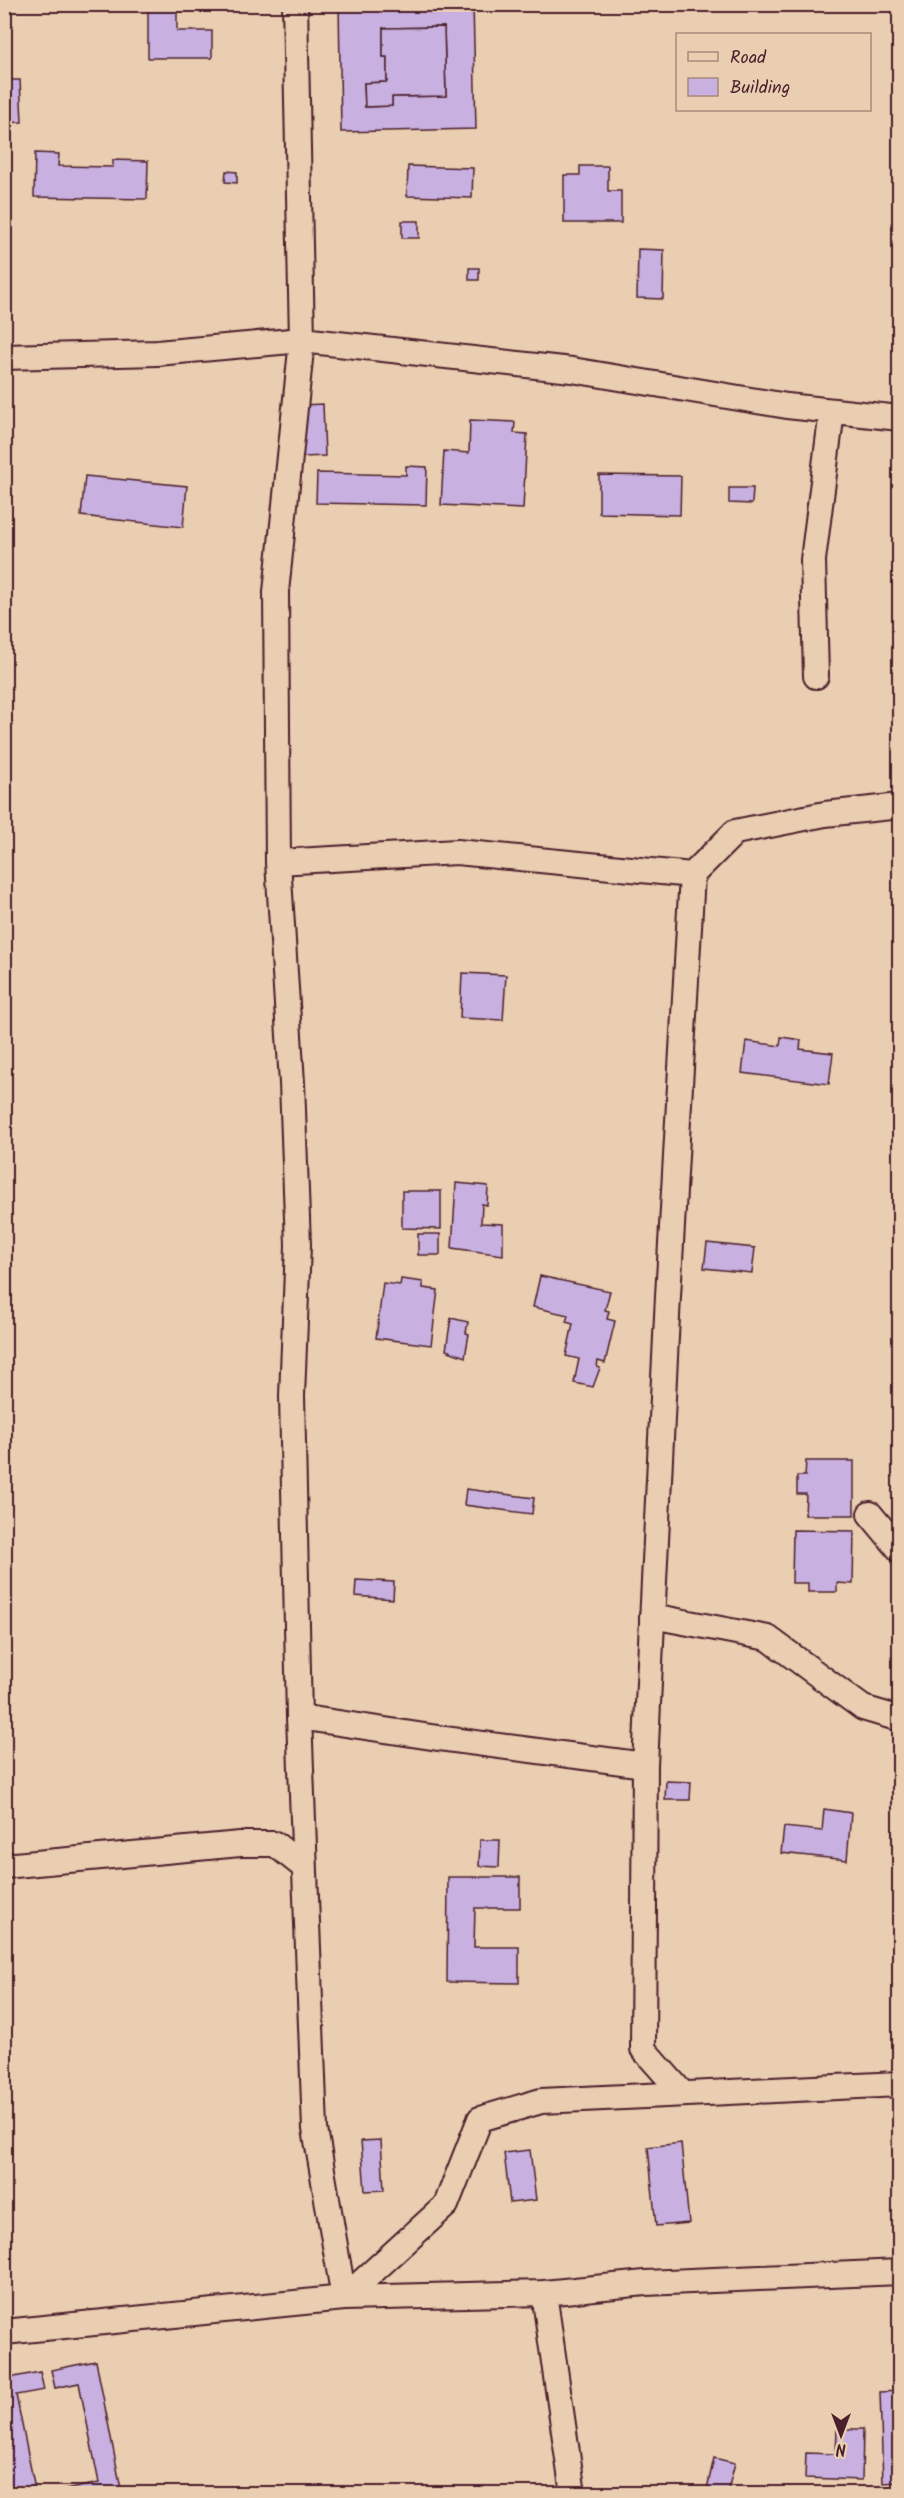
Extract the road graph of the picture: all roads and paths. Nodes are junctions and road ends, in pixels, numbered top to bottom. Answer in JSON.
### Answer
{"nodes":[{"id":1,"x":295,"y":4,"type":"edge"},
{"id":2,"x":302,"y":340,"type":"junction"},
{"id":3,"x":4,"y":357,"type":"edge"},
{"id":4,"x":832,"y":411,"type":"junction"},
{"id":5,"x":900,"y":418,"type":"edge"},
{"id":6,"x":816,"y":676,"type":"dead end"},
{"id":7,"x":900,"y":806,"type":"edge"},
{"id":8,"x":278,"y":862,"type":"junction"},
{"id":9,"x":692,"y":875,"type":"junction"},
{"id":10,"x":870,"y":1514,"type":"dead end"},
{"id":11,"x":900,"y":1550,"type":"edge"},
{"id":12,"x":652,"y":1616,"type":"junction"},
{"id":13,"x":299,"y":1717,"type":"junction"},
{"id":14,"x":900,"y":1719,"type":"edge"},
{"id":15,"x":645,"y":1765,"type":"junction"},
{"id":16,"x":4,"y":1866,"type":"edge"},
{"id":17,"x":304,"y":1867,"type":"junction"},
{"id":18,"x":900,"y":2084,"type":"edge"},
{"id":19,"x":683,"y":2094,"type":"junction"},
{"id":20,"x":900,"y":2272,"type":"edge"},
{"id":21,"x":544,"y":2293,"type":"junction"},
{"id":22,"x":344,"y":2298,"type":"junction"},
{"id":23,"x":4,"y":2332,"type":"edge"},
{"id":24,"x":573,"y":2493,"type":"edge"}],
"edges":[{"from":1,"to":2,"type":"street"},
{"from":2,"to":3,"type":"street"},
{"from":2,"to":4,"type":"street"},
{"from":2,"to":8,"type":"street"},
{"from":4,"to":5,"type":"street"},
{"from":4,"to":6,"type":"street"},
{"from":7,"to":9,"type":"street"},
{"from":8,"to":9,"type":"street"},
{"from":8,"to":13,"type":"street"},
{"from":9,"to":12,"type":"street"},
{"from":10,"to":11,"type":"street"},
{"from":12,"to":14,"type":"street"},
{"from":12,"to":15,"type":"street"},
{"from":13,"to":15,"type":"street"},
{"from":13,"to":17,"type":"street"},
{"from":15,"to":19,"type":"street"},
{"from":16,"to":17,"type":"street"},
{"from":17,"to":22,"type":"street"},
{"from":18,"to":19,"type":"street"},
{"from":19,"to":22,"type":"street"},
{"from":20,"to":21,"type":"street"},
{"from":21,"to":22,"type":"street"},
{"from":21,"to":24,"type":"street"},
{"from":22,"to":23,"type":"street"}]}
